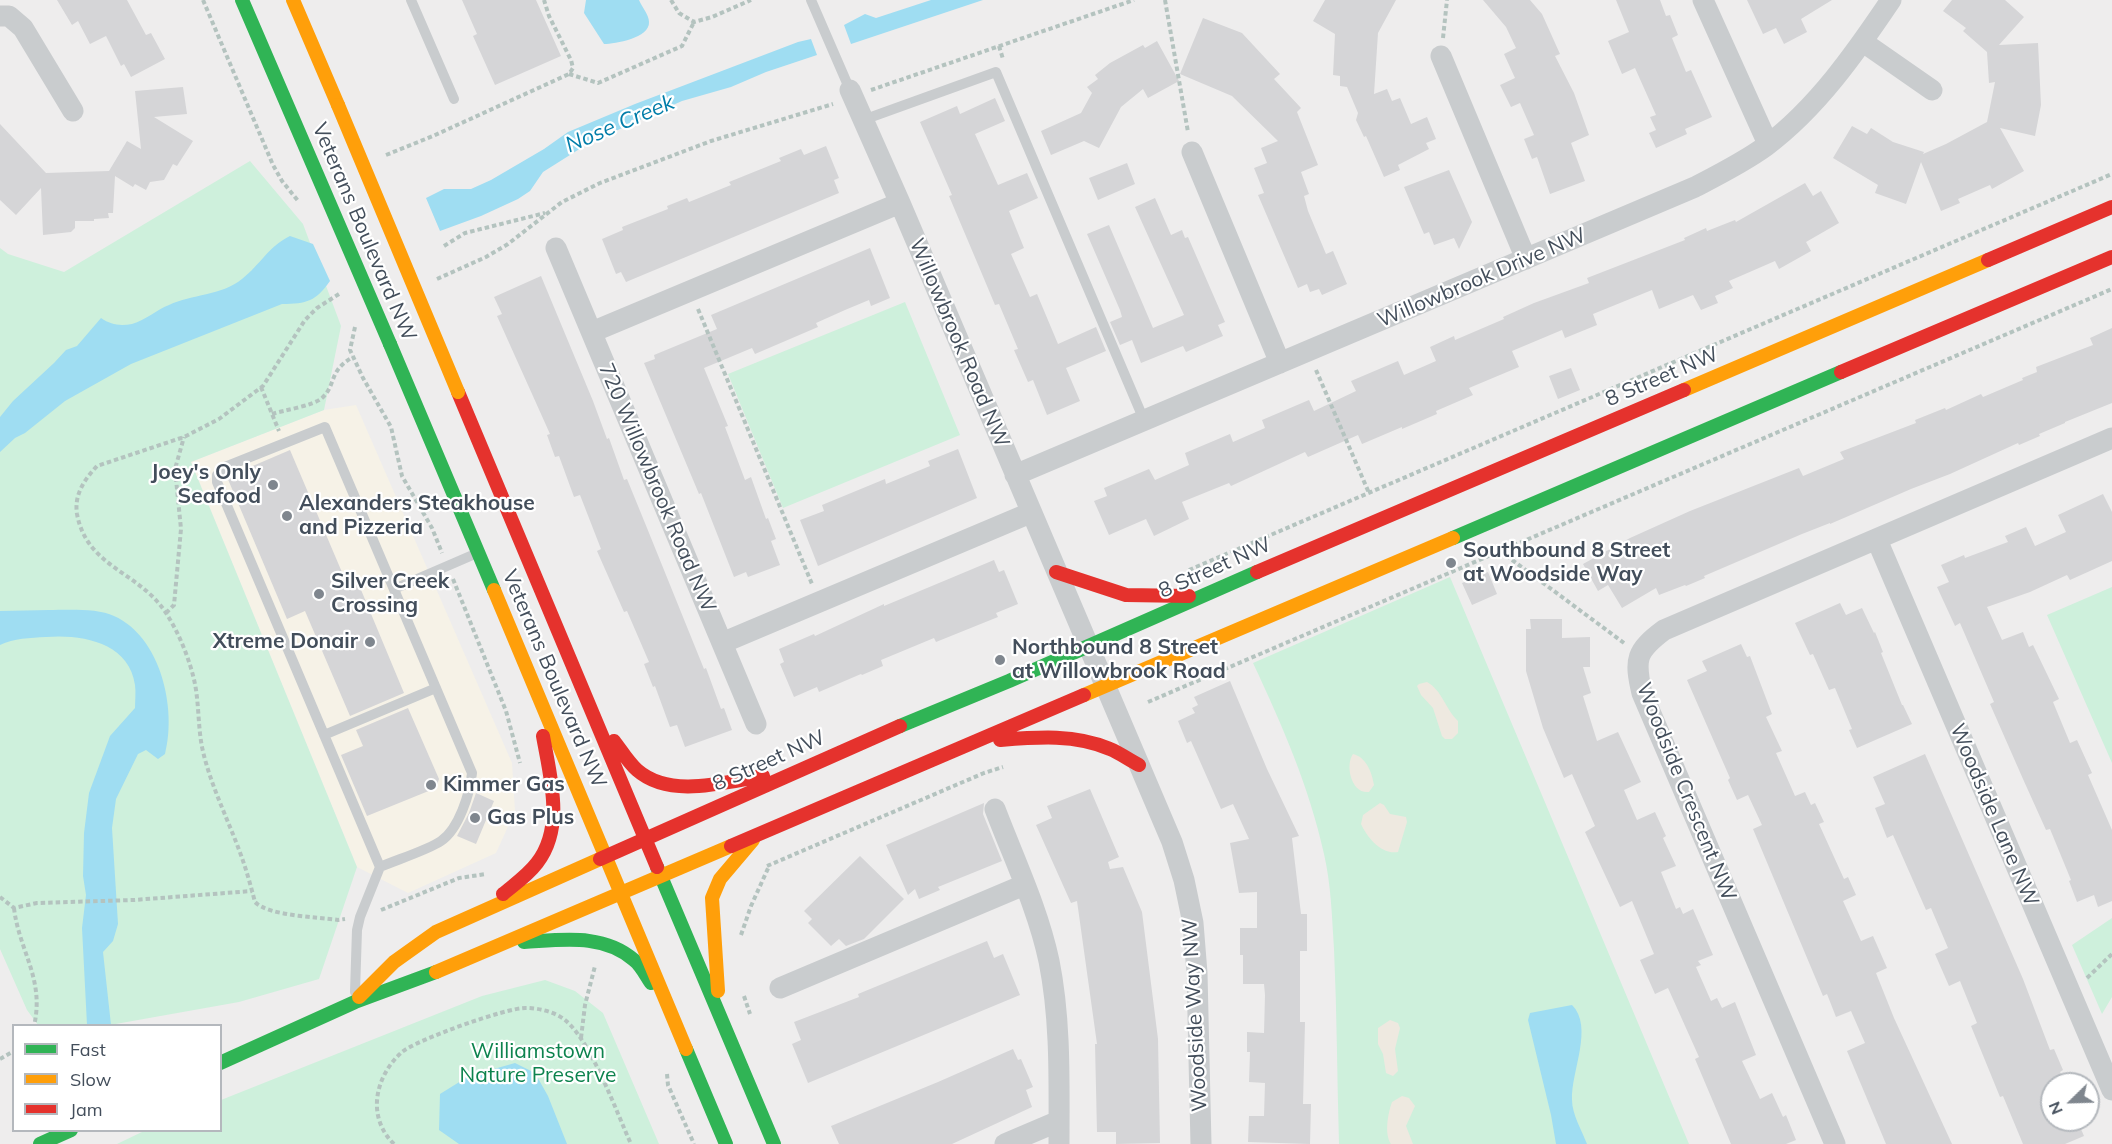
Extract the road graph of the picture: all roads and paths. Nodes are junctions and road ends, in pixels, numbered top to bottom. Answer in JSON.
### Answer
{"nodes":[{"id":1,"x":203,"y":0,"type":"edge"},
{"id":2,"x":242,"y":0,"type":"edge"},
{"id":3,"x":293,"y":0,"type":"edge"},
{"id":4,"x":411,"y":0,"type":"edge"},
{"id":5,"x":544,"y":0,"type":"edge"},
{"id":6,"x":671,"y":0,"type":"edge"},
{"id":7,"x":750,"y":0,"type":"edge"},
{"id":8,"x":812,"y":0,"type":"edge"},
{"id":9,"x":1134,"y":0,"type":"edge"},
{"id":10,"x":1166,"y":0,"type":"edge"},
{"id":11,"x":1447,"y":0,"type":"edge"},
{"id":12,"x":1703,"y":0,"type":"edge"},
{"id":13,"x":1891,"y":0,"type":"edge"},
{"id":14,"x":0,"y":16,"type":"edge"},
{"id":15,"x":694,"y":22,"type":"junction"},
{"id":16,"x":1863,"y":42,"type":"junction"},
{"id":17,"x":1441,"y":56,"type":"joint"},
{"id":18,"x":569,"y":74,"type":"junction"},
{"id":19,"x":1932,"y":90,"type":"dead end"},
{"id":20,"x":851,"y":94,"type":"junction"},
{"id":21,"x":454,"y":99,"type":"dead end"},
{"id":22,"x":73,"y":111,"type":"dead end"},
{"id":23,"x":863,"y":120,"type":"junction"},
{"id":24,"x":1768,"y":144,"type":"junction"},
{"id":25,"x":1192,"y":152,"type":"joint"},
{"id":26,"x":382,"y":157,"type":"dead end"},
{"id":27,"x":2112,"y":174,"type":"edge"},
{"id":28,"x":900,"y":203,"type":"junction"},
{"id":29,"x":2112,"y":207,"type":"edge"},
{"id":30,"x":306,"y":208,"type":"dead end"},
{"id":31,"x":548,"y":212,"type":"junction"},
{"id":32,"x":444,"y":246,"type":"dead end"},
{"id":33,"x":556,"y":248,"type":"dead end"},
{"id":34,"x":2112,"y":257,"type":"edge"},
{"id":35,"x":1526,"y":259,"type":"junction"},
{"id":36,"x":434,"y":280,"type":"dead end"},
{"id":37,"x":2112,"y":289,"type":"edge"},
{"id":38,"x":690,"y":291,"type":"junction"},
{"id":39,"x":339,"y":294,"type":"dead end"},
{"id":40,"x":354,"y":318,"type":"dead end"},
{"id":41,"x":592,"y":333,"type":"junction"},
{"id":42,"x":1308,"y":351,"type":"junction"},
{"id":43,"x":353,"y":357,"type":"junction"},
{"id":44,"x":1280,"y":363,"type":"junction"},
{"id":45,"x":261,"y":387,"type":"junction"},
{"id":46,"x":272,"y":414,"type":"junction"},
{"id":47,"x":1144,"y":420,"type":"junction"},
{"id":48,"x":184,"y":437,"type":"junction"},
{"id":49,"x":2112,"y":438,"type":"edge"},
{"id":50,"x":284,"y":444,"type":"junction"},
{"id":51,"x":1015,"y":475,"type":"junction"},
{"id":52,"x":1369,"y":493,"type":"junction"},
{"id":53,"x":1030,"y":513,"type":"junction"},
{"id":54,"x":1877,"y":540,"type":"junction"},
{"id":55,"x":478,"y":552,"type":"junction"},
{"id":56,"x":1502,"y":552,"type":"junction"},
{"id":57,"x":447,"y":565,"type":"junction"},
{"id":58,"x":1187,"y":571,"type":"dead end"},
{"id":59,"x":1056,"y":572,"type":"junction"},
{"id":60,"x":394,"y":589,"type":"junction"},
{"id":61,"x":1204,"y":596,"type":"junction"},
{"id":62,"x":820,"y":602,"type":"junction"},
{"id":63,"x":166,"y":613,"type":"junction"},
{"id":64,"x":722,"y":643,"type":"junction"},
{"id":65,"x":1088,"y":647,"type":"junction"},
{"id":66,"x":1640,"y":654,"type":"junction"},
{"id":67,"x":1105,"y":686,"type":"junction"},
{"id":68,"x":436,"y":688,"type":"junction"},
{"id":69,"x":536,"y":689,"type":"junction"},
{"id":70,"x":1148,"y":702,"type":"dead end"},
{"id":71,"x":595,"y":717,"type":"junction"},
{"id":72,"x":756,"y":724,"type":"dead end"},
{"id":73,"x":324,"y":735,"type":"junction"},
{"id":74,"x":973,"y":742,"type":"junction"},
{"id":75,"x":1012,"y":765,"type":"dead end"},
{"id":76,"x":1139,"y":765,"type":"junction"},
{"id":77,"x":522,"y":772,"type":"dead end"},
{"id":78,"x":796,"y":772,"type":"junction"},
{"id":79,"x":995,"y":809,"type":"dead end"},
{"id":80,"x":758,"y":834,"type":"junction"},
{"id":81,"x":646,"y":839,"type":"junction"},
{"id":82,"x":606,"y":857,"type":"junction"},
{"id":83,"x":770,"y":864,"type":"junction"},
{"id":84,"x":380,"y":867,"type":"junction"},
{"id":85,"x":761,"y":870,"type":"dead end"},
{"id":86,"x":491,"y":872,"type":"dead end"},
{"id":87,"x":661,"y":875,"type":"junction"},
{"id":88,"x":1024,"y":885,"type":"junction"},
{"id":89,"x":252,"y":891,"type":"junction"},
{"id":90,"x":621,"y":892,"type":"junction"},
{"id":91,"x":0,"y":897,"type":"edge"},
{"id":92,"x":14,"y":908,"type":"junction"},
{"id":93,"x":487,"y":910,"type":"junction"},
{"id":94,"x":360,"y":917,"type":"junction"},
{"id":95,"x":741,"y":939,"type":"dead end"},
{"id":96,"x":500,"y":944,"type":"junction"},
{"id":97,"x":2112,"y":954,"type":"edge"},
{"id":98,"x":597,"y":959,"type":"dead end"},
{"id":99,"x":780,"y":988,"type":"dead end"},
{"id":100,"x":742,"y":991,"type":"dead end"},
{"id":101,"x":2070,"y":991,"type":"junction"},
{"id":102,"x":355,"y":1002,"type":"junction"},
{"id":103,"x":668,"y":1006,"type":"junction"},
{"id":104,"x":719,"y":1012,"type":"junction"},
{"id":105,"x":752,"y":1020,"type":"dead end"},
{"id":106,"x":34,"y":1024,"type":"edge"},
{"id":107,"x":582,"y":1038,"type":"junction"},
{"id":108,"x":222,"y":1063,"type":"edge"},
{"id":109,"x":2112,"y":1090,"type":"edge"},
{"id":110,"x":1059,"y":1121,"type":"junction"},
{"id":111,"x":69,"y":1132,"type":"edge"},
{"id":112,"x":40,"y":1144,"type":"edge"},
{"id":113,"x":394,"y":1144,"type":"edge"},
{"id":114,"x":631,"y":1144,"type":"edge"},
{"id":115,"x":726,"y":1144,"type":"edge"},
{"id":116,"x":774,"y":1144,"type":"edge"},
{"id":117,"x":1005,"y":1144,"type":"edge"},
{"id":118,"x":1059,"y":1144,"type":"edge"},
{"id":119,"x":1201,"y":1144,"type":"edge"},
{"id":120,"x":1835,"y":1144,"type":"edge"}],
"edges":[{"from":1,"to":30,"type":"path"},
{"from":2,"to":55,"type":"main road","name":"Veterans Boulevard NW","bridge":true},
{"from":3,"to":71,"type":"main road","name":"Veterans Boulevard NW","bridge":true},
{"from":4,"to":21,"type":"lane"},
{"from":5,"to":18,"type":"path"},
{"from":6,"to":15,"type":"path"},
{"from":7,"to":15,"type":"path"},
{"from":8,"to":20,"type":"lane","name":"Willowbrook Road NW"},
{"from":9,"to":20,"type":"path"},
{"from":10,"to":25,"type":"path"},
{"from":11,"to":17,"type":"path"},
{"from":12,"to":24,"type":"street"},
{"from":13,"to":16,"type":"street","name":"Willowbrook Drive NW"},
{"from":14,"to":22,"type":"street"},
{"from":15,"to":18,"type":"path"},
{"from":16,"to":19,"type":"street"},
{"from":16,"to":24,"type":"street","name":"Willowbrook Drive NW"},
{"from":17,"to":35,"type":"street"},
{"from":18,"to":26,"type":"path"},
{"from":20,"to":23,"type":"street","name":"Willowbrook Road NW"},
{"from":20,"to":31,"type":"path"},
{"from":23,"to":28,"type":"street","name":"Willowbrook Road NW"},
{"from":23,"to":47,"type":"lane"},
{"from":24,"to":35,"type":"street","name":"Willowbrook Drive NW"},
{"from":25,"to":44,"type":"street"},
{"from":27,"to":52,"type":"path"},
{"from":28,"to":38,"type":"street"},
{"from":28,"to":51,"type":"street","name":"Willowbrook Road NW"},
{"from":29,"to":61,"type":"main road","name":"8 Street NW"},
{"from":31,"to":32,"type":"path"},
{"from":31,"to":36,"type":"path"},
{"from":33,"to":41,"type":"street","name":"720 Willowbrook Road NW"},
{"from":34,"to":67,"type":"main road","name":"8 Street NW"},
{"from":35,"to":42,"type":"street","name":"Willowbrook Drive NW"},
{"from":37,"to":56,"type":"path"},
{"from":38,"to":41,"type":"street"},
{"from":38,"to":62,"type":"path"},
{"from":39,"to":45,"type":"path"},
{"from":40,"to":43,"type":"path"},
{"from":41,"to":64,"type":"street","name":"720 Willowbrook Road NW"},
{"from":42,"to":44,"type":"street","name":"Willowbrook Drive NW"},
{"from":42,"to":52,"type":"path"},
{"from":43,"to":46,"type":"path"},
{"from":43,"to":57,"type":"path"},
{"from":44,"to":47,"type":"street","name":"Willowbrook Drive NW"},
{"from":45,"to":46,"type":"path"},
{"from":45,"to":48,"type":"path"},
{"from":46,"to":50,"type":"path"},
{"from":47,"to":51,"type":"street","name":"Willowbrook Drive NW"},
{"from":48,"to":63,"type":"path"},
{"from":48,"to":63,"type":"path"},
{"from":49,"to":54,"type":"street","name":"Woodside Crescent NW"},
{"from":50,"to":60,"type":"lane"},
{"from":50,"to":73,"type":"lane"},
{"from":51,"to":53,"type":"street","name":"Willowbrook Road NW"},
{"from":52,"to":58,"type":"path"},
{"from":53,"to":59,"type":"street","name":"Willowbrook Road NW"},
{"from":53,"to":62,"type":"street"},
{"from":54,"to":66,"type":"street","name":"Woodside Crescent NW"},
{"from":54,"to":101,"type":"street","name":"Woodside Lane NW"},
{"from":55,"to":57,"type":"lane"},
{"from":55,"to":69,"type":"main road","name":"Veterans Boulevard NW"},
{"from":56,"to":66,"type":"path"},
{"from":56,"to":70,"type":"path"},
{"from":57,"to":60,"type":"lane"},
{"from":57,"to":77,"type":"path"},
{"from":59,"to":61,"type":"main road"},
{"from":59,"to":65,"type":"street","name":"Willowbrook Road NW"},
{"from":60,"to":68,"type":"lane"},
{"from":61,"to":65,"type":"main road","name":"8 Street NW"},
{"from":62,"to":64,"type":"street"},
{"from":63,"to":89,"type":"path"},
{"from":64,"to":72,"type":"street","name":"720 Willowbrook Road NW"},
{"from":65,"to":67,"type":"street","name":"Willowbrook Road NW"},
{"from":65,"to":78,"type":"main road","name":"8 Street NW"},
{"from":66,"to":120,"type":"street","name":"Woodside Crescent NW"},
{"from":67,"to":74,"type":"main road","name":"8 Street NW"},
{"from":67,"to":76,"type":"street","name":"Woodside Way NW"},
{"from":68,"to":73,"type":"lane"},
{"from":68,"to":84,"type":"lane"},
{"from":69,"to":82,"type":"main road","name":"Veterans Boulevard NW"},
{"from":69,"to":93,"type":"main road"},
{"from":71,"to":78,"type":"main road"},
{"from":71,"to":81,"type":"main road","name":"Veterans Boulevard NW"},
{"from":73,"to":84,"type":"lane"},
{"from":74,"to":76,"type":"main road"},
{"from":74,"to":80,"type":"main road","name":"8 Street NW"},
{"from":75,"to":83,"type":"path"},
{"from":76,"to":119,"type":"street","name":"Woodside Way NW"},
{"from":78,"to":81,"type":"main road","name":"8 Street NW"},
{"from":79,"to":88,"type":"street"},
{"from":80,"to":87,"type":"main road","name":"8 Street NW"},
{"from":80,"to":104,"type":"main road"},
{"from":81,"to":82,"type":"main road","name":"8 Street NW"},
{"from":81,"to":87,"type":"main road","name":"Veterans Boulevard NW"},
{"from":82,"to":90,"type":"main road","name":"Veterans Boulevard NW"},
{"from":82,"to":93,"type":"main road","name":"8 Street NW"},
{"from":83,"to":85,"type":"path"},
{"from":83,"to":95,"type":"path"},
{"from":84,"to":94,"type":"lane"},
{"from":86,"to":94,"type":"path"},
{"from":87,"to":90,"type":"main road","name":"8 Street NW"},
{"from":87,"to":104,"type":"main road","name":"Veterans Boulevard NW"},
{"from":88,"to":99,"type":"street"},
{"from":88,"to":110,"type":"street"},
{"from":89,"to":92,"type":"path"},
{"from":89,"to":94,"type":"path"},
{"from":90,"to":96,"type":"main road","name":"8 Street NW"},
{"from":90,"to":103,"type":"main road","name":"Veterans Boulevard NW"},
{"from":91,"to":92,"type":"path"},
{"from":92,"to":106,"type":"path"},
{"from":93,"to":102,"type":"main road","name":"8 Street NW"},
{"from":94,"to":102,"type":"lane"},
{"from":96,"to":102,"type":"main road","name":"8 Street NW"},
{"from":96,"to":103,"type":"main road"},
{"from":97,"to":101,"type":"path"},
{"from":98,"to":107,"type":"path"},
{"from":100,"to":105,"type":"path"},
{"from":101,"to":109,"type":"street","name":"Woodside Lane NW"},
{"from":102,"to":108,"type":"main road","name":"8 Street NW"},
{"from":103,"to":115,"type":"main road","name":"Veterans Boulevard NW"},
{"from":104,"to":116,"type":"main road","name":"Veterans Boulevard NW"},
{"from":107,"to":113,"type":"path"},
{"from":107,"to":114,"type":"path"},
{"from":110,"to":117,"type":"street"},
{"from":110,"to":118,"type":"street"},
{"from":111,"to":112,"type":"main road"}]}
